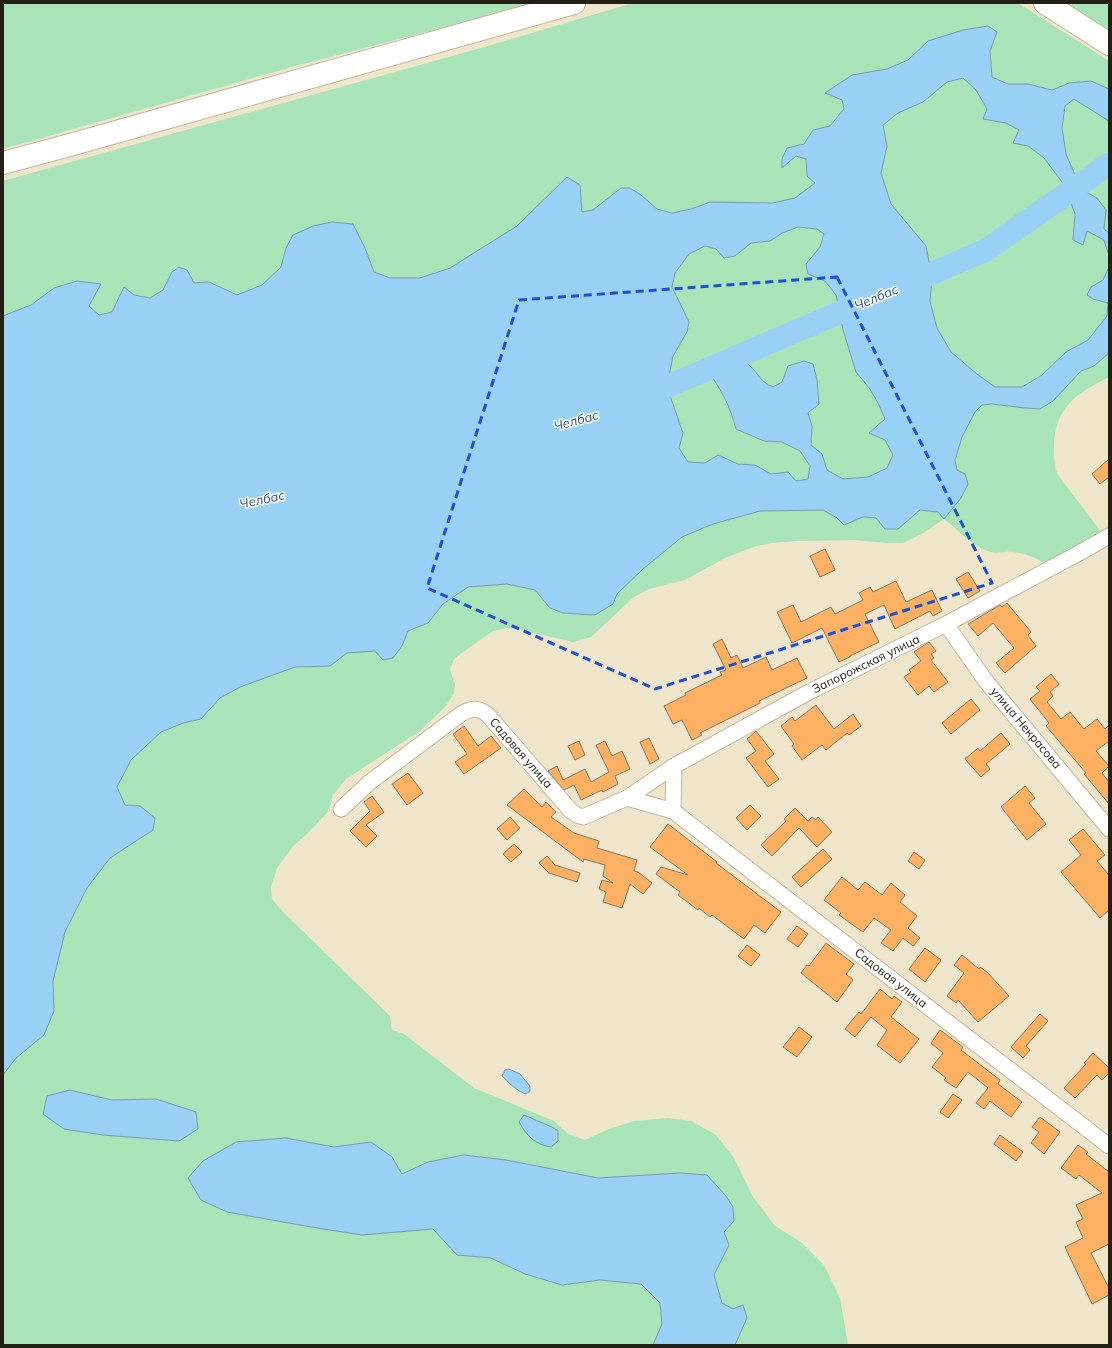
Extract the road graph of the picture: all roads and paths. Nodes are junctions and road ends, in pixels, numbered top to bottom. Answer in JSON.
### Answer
{"nodes":[{"id":1,"x":574,"y":3,"type":"edge"},
{"id":2,"x":1045,"y":3,"type":"edge"},
{"id":3,"x":1109,"y":44,"type":"edge"},
{"id":4,"x":3,"y":163,"type":"edge"},
{"id":5,"x":1109,"y":536,"type":"edge"},
{"id":6,"x":946,"y":624,"type":"junction"},
{"id":7,"x":674,"y":766,"type":"junction"},
{"id":8,"x":627,"y":798,"type":"junction"},
{"id":9,"x":341,"y":809,"type":"dead end"},
{"id":10,"x":673,"y":810,"type":"junction"},
{"id":11,"x":1109,"y":829,"type":"edge"},
{"id":12,"x":1109,"y":1146,"type":"edge"}],
"edges":[{"from":1,"to":4,"type":"main road"},
{"from":2,"to":3,"type":"main road"},
{"from":5,"to":6,"type":"street","name":"Запорожская улица"},
{"from":6,"to":7,"type":"street","name":"Запорожская улица"},
{"from":6,"to":11,"type":"street","name":"улица Некрасова"},
{"from":7,"to":8,"type":"street","name":"Запорожская улица"},
{"from":7,"to":10,"type":"street"},
{"from":8,"to":9,"type":"street","name":"Садовая улица"},
{"from":8,"to":10,"type":"street","name":"Садовая улица"},
{"from":10,"to":12,"type":"street","name":"Садовая улица"}]}
